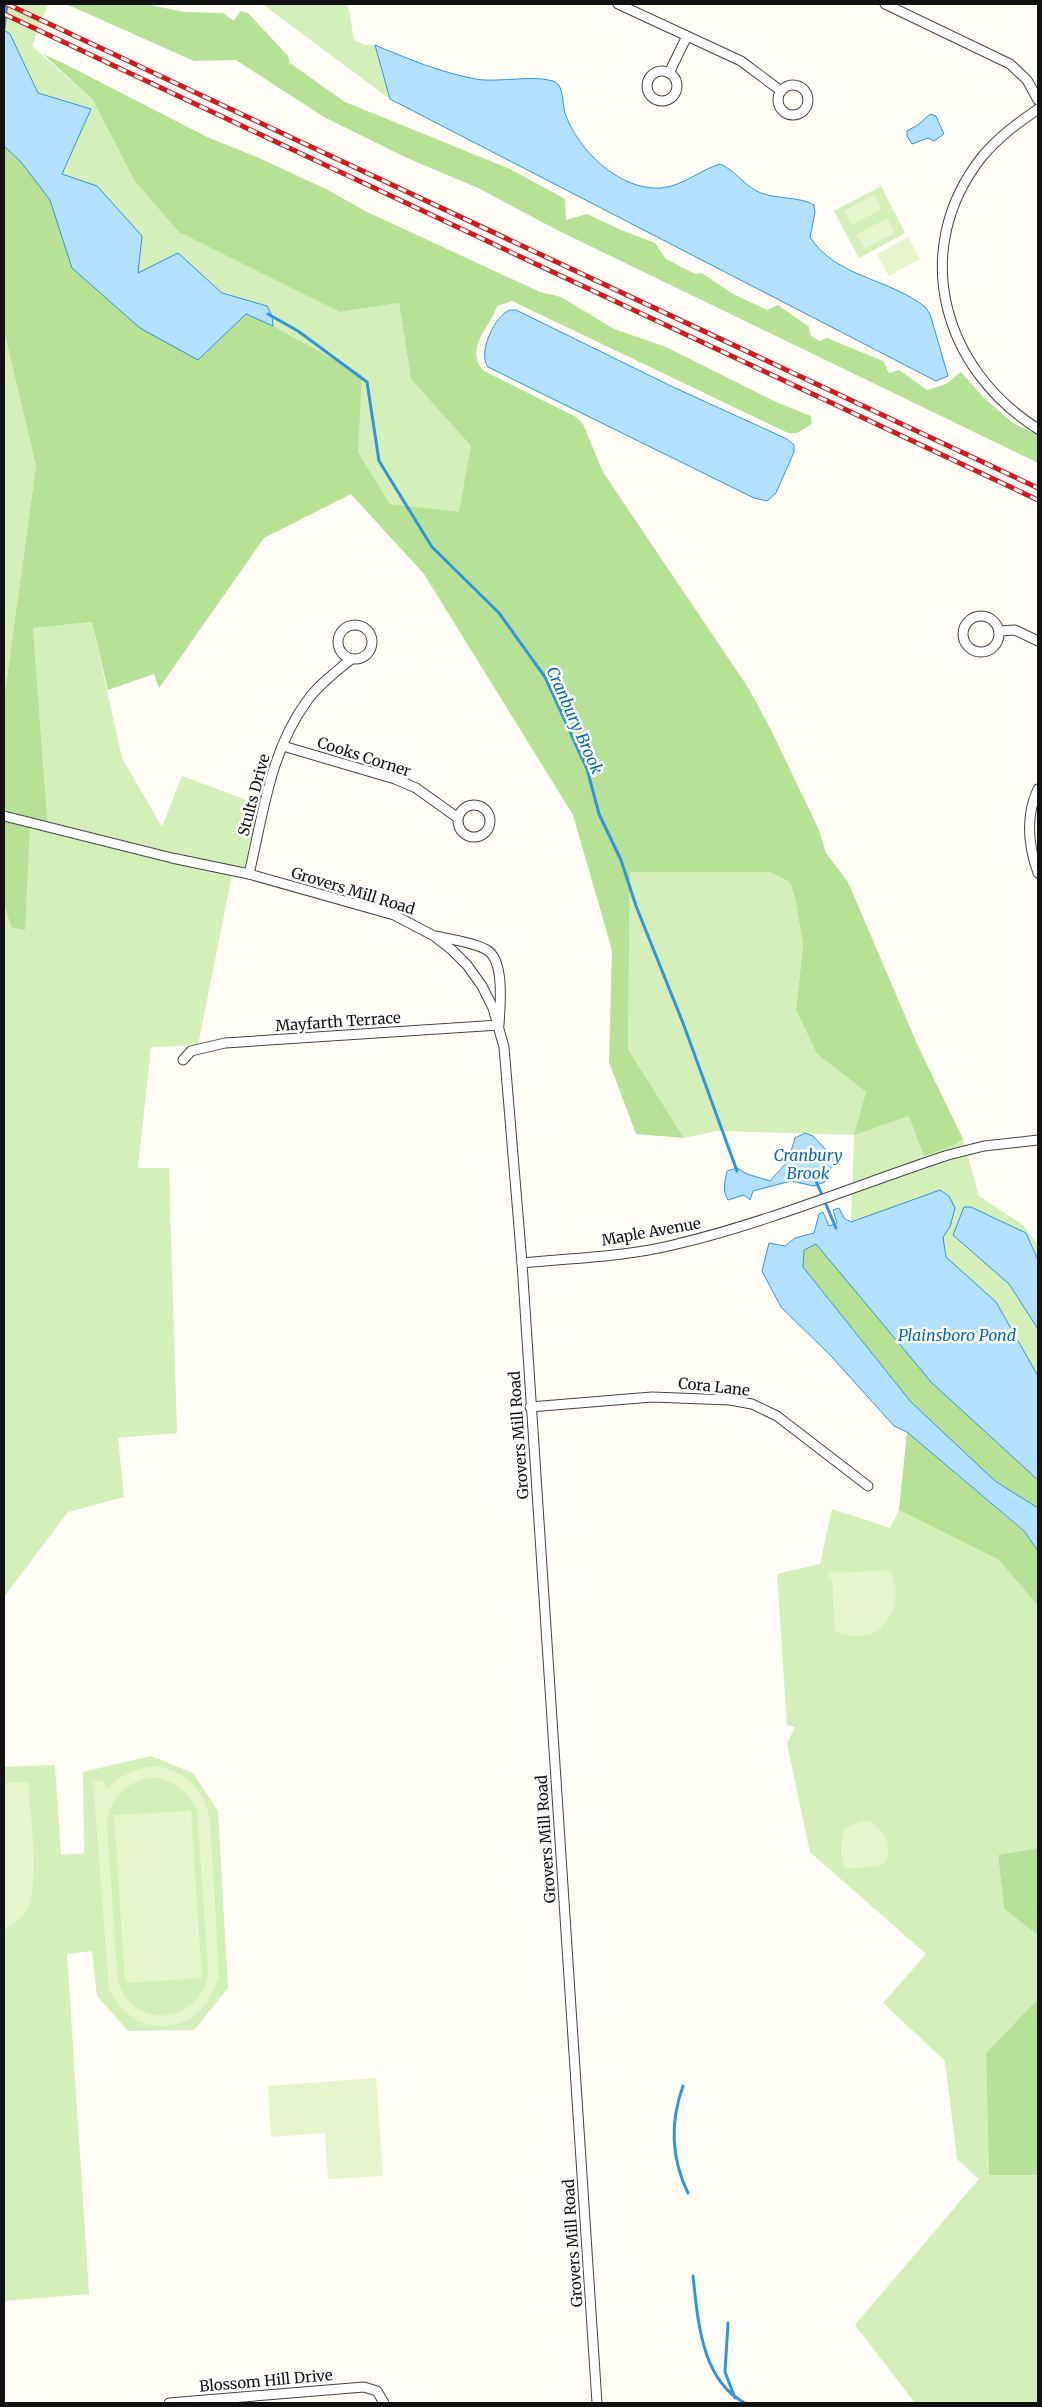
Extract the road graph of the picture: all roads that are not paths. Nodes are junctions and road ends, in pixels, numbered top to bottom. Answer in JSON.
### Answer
{"nodes":[{"id":1,"x":618,"y":4,"type":"edge"},
{"id":2,"x":884,"y":4,"type":"edge"},
{"id":3,"x":687,"y":36,"type":"junction"},
{"id":4,"x":669,"y":73,"type":"dead end"},
{"id":5,"x":781,"y":91,"type":"dead end"},
{"id":6,"x":1038,"y":100,"type":"edge"},
{"id":7,"x":1038,"y":109,"type":"edge"},
{"id":8,"x":1038,"y":428,"type":"edge"},
{"id":9,"x":1000,"y":631,"type":"junction"},
{"id":10,"x":1038,"y":641,"type":"edge"},
{"id":11,"x":351,"y":659,"type":"dead end"},
{"id":12,"x":283,"y":746,"type":"junction"},
{"id":13,"x":1038,"y":789,"type":"edge"},
{"id":14,"x":4,"y":816,"type":"edge"},
{"id":15,"x":458,"y":818,"type":"dead end"},
{"id":16,"x":1038,"y":873,"type":"edge"},
{"id":17,"x":249,"y":874,"type":"junction"},
{"id":18,"x":434,"y":936,"type":"junction"},
{"id":19,"x":500,"y":1025,"type":"junction"},
{"id":20,"x":183,"y":1060,"type":"dead end"},
{"id":21,"x":1038,"y":1140,"type":"edge"},
{"id":22,"x":522,"y":1263,"type":"junction"},
{"id":23,"x":530,"y":1407,"type":"junction"},
{"id":24,"x":868,"y":1486,"type":"dead end"},
{"id":25,"x":216,"y":2401,"type":"edge"},
{"id":26,"x":169,"y":2403,"type":"edge"},
{"id":27,"x":384,"y":2403,"type":"edge"},
{"id":28,"x":597,"y":2403,"type":"edge"}],
"edges":[{"from":1,"to":3,"type":"street"},
{"from":2,"to":6,"type":"street"},
{"from":3,"to":4,"type":"street"},
{"from":3,"to":5,"type":"street"},
{"from":7,"to":8,"type":"street"},
{"from":9,"to":9,"type":"street"},
{"from":9,"to":10,"type":"street"},
{"from":11,"to":12,"type":"street","name":"Stults Drive"},
{"from":12,"to":15,"type":"street","name":"Cooks Corner"},
{"from":12,"to":17,"type":"street","name":"Stults Drive"},
{"from":13,"to":16,"type":"street"},
{"from":14,"to":17,"type":"street","name":"Grovers Mill Road"},
{"from":17,"to":18,"type":"street","name":"Grovers Mill Road"},
{"from":18,"to":19,"type":"street","name":"Grovers Mill Road"},
{"from":18,"to":19,"type":"street"},
{"from":19,"to":20,"type":"street","name":"Mayfarth Terrace"},
{"from":19,"to":22,"type":"street","name":"Grovers Mill Road"},
{"from":21,"to":22,"type":"street","name":"Maple Avenue"},
{"from":22,"to":23,"type":"street","name":"Grovers Mill Road"},
{"from":23,"to":24,"type":"street","name":"Cora Lane"},
{"from":23,"to":28,"type":"street","name":"Grovers Mill Road"},
{"from":25,"to":26,"type":"street","name":"Blossom Hill Drive"},
{"from":25,"to":27,"type":"street","name":"Blossom Hill Drive"}]}
